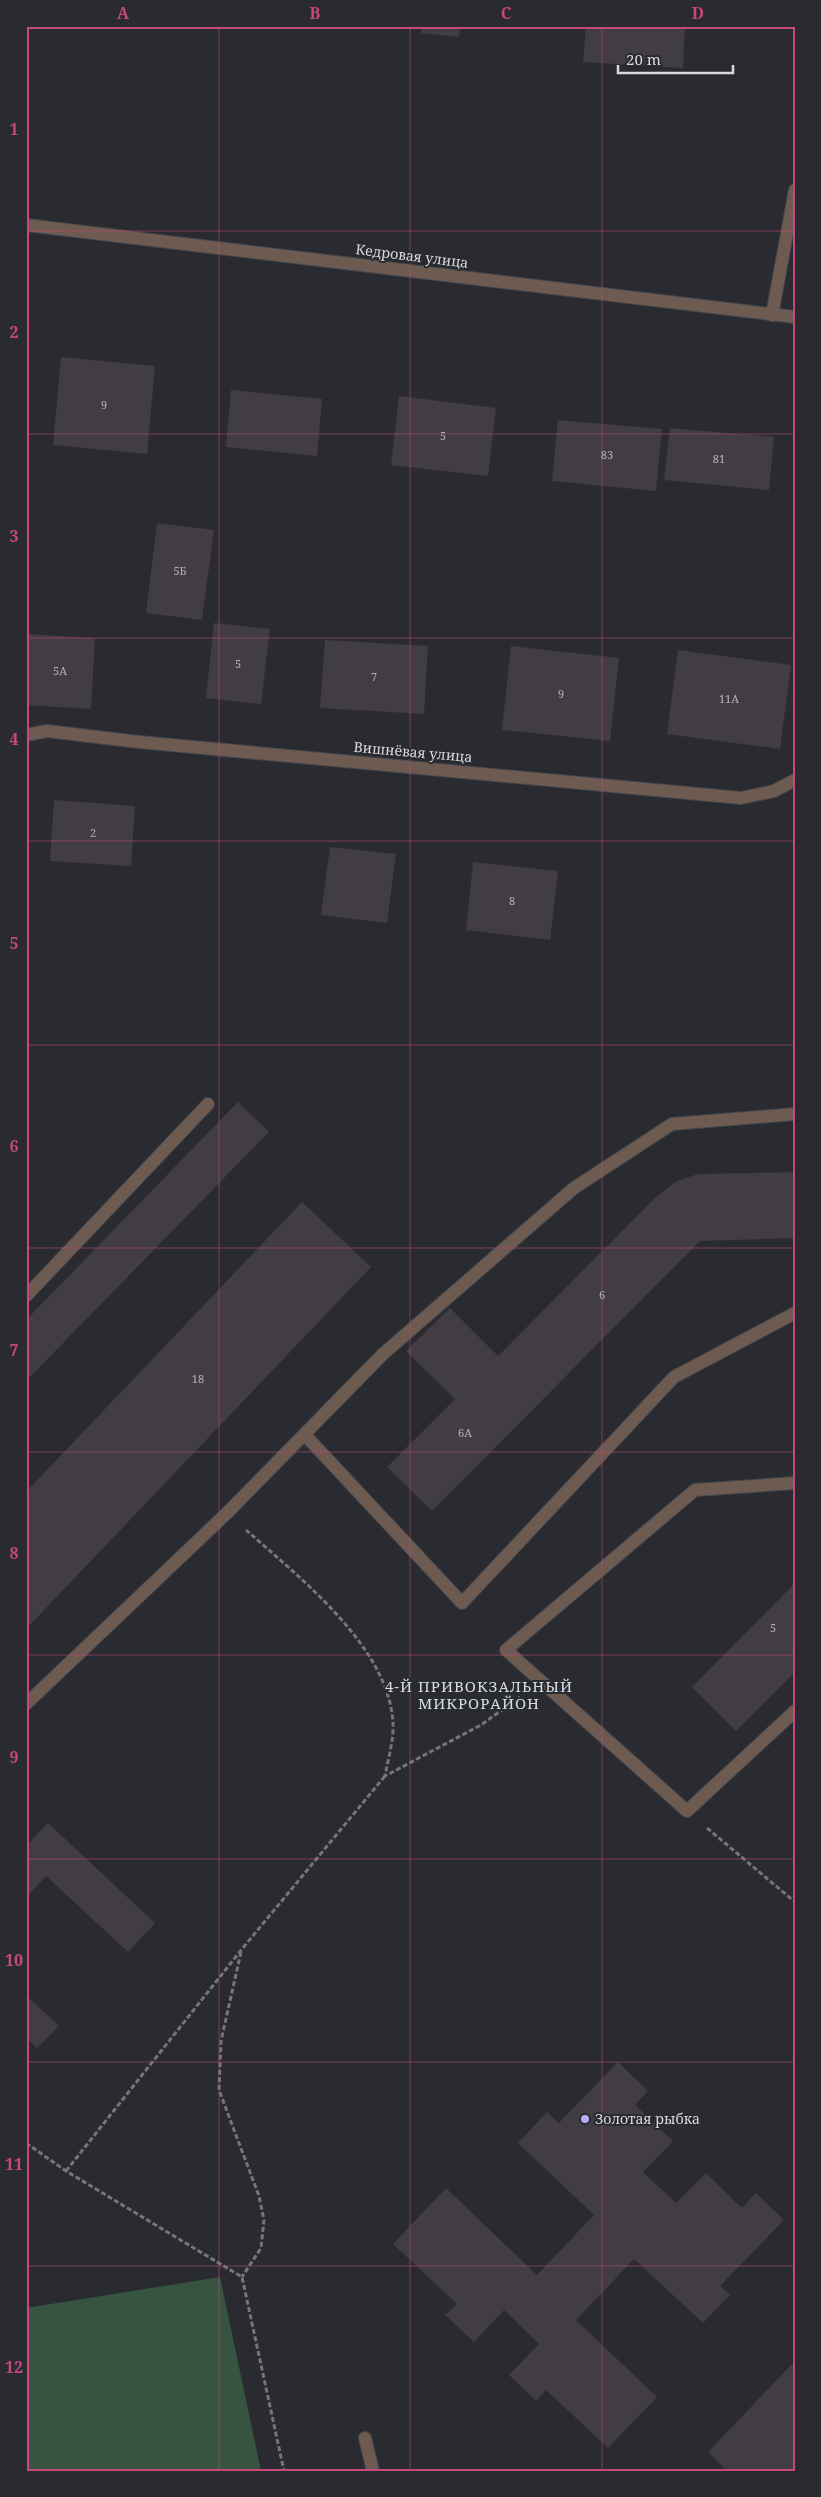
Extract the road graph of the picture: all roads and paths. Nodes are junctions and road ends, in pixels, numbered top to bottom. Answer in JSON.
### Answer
{"nodes":[{"id":1,"x":795,"y":190,"type":"edge"},
{"id":2,"x":26,"y":225,"type":"edge"},
{"id":3,"x":772,"y":315,"type":"junction"},
{"id":4,"x":795,"y":317,"type":"edge"},
{"id":5,"x":26,"y":735,"type":"edge"},
{"id":6,"x":795,"y":780,"type":"edge"},
{"id":7,"x":208,"y":1104,"type":"dead end"},
{"id":8,"x":795,"y":1114,"type":"edge"},
{"id":9,"x":26,"y":1296,"type":"edge"},
{"id":10,"x":795,"y":1314,"type":"edge"},
{"id":11,"x":305,"y":1435,"type":"junction"},
{"id":12,"x":795,"y":1483,"type":"edge"},
{"id":13,"x":226,"y":1513,"type":"junction"},
{"id":14,"x":541,"y":1681,"type":"junction"},
{"id":15,"x":26,"y":1704,"type":"edge"},
{"id":16,"x":795,"y":1711,"type":"edge"},
{"id":17,"x":386,"y":1776,"type":"junction"},
{"id":18,"x":686,"y":1811,"type":"junction"},
{"id":19,"x":795,"y":1902,"type":"edge"},
{"id":20,"x":242,"y":1949,"type":"junction"},
{"id":21,"x":26,"y":2143,"type":"edge"},
{"id":22,"x":66,"y":2171,"type":"junction"},
{"id":23,"x":242,"y":2276,"type":"junction"},
{"id":24,"x":365,"y":2438,"type":"dead end"},
{"id":25,"x":284,"y":2471,"type":"edge"},
{"id":26,"x":373,"y":2471,"type":"edge"}],
"edges":[{"from":1,"to":3,"type":"street"},
{"from":2,"to":3,"type":"street","name":"Кедровая улица"},
{"from":3,"to":4,"type":"street","name":"Кедровая улица"},
{"from":5,"to":6,"type":"street","name":"Вишнёвая улица"},
{"from":7,"to":9,"type":"street"},
{"from":8,"to":11,"type":"street"},
{"from":10,"to":11,"type":"street"},
{"from":11,"to":13,"type":"street"},
{"from":12,"to":14,"type":"street"},
{"from":13,"to":15,"type":"street"},
{"from":13,"to":17,"type":"path"},
{"from":14,"to":17,"type":"path"},
{"from":14,"to":18,"type":"street"},
{"from":16,"to":18,"type":"street"},
{"from":17,"to":20,"type":"path"},
{"from":18,"to":19,"type":"path"},
{"from":20,"to":22,"type":"path"},
{"from":20,"to":23,"type":"path"},
{"from":21,"to":22,"type":"path"},
{"from":22,"to":23,"type":"path"},
{"from":23,"to":25,"type":"path"},
{"from":24,"to":26,"type":"street"}]}
